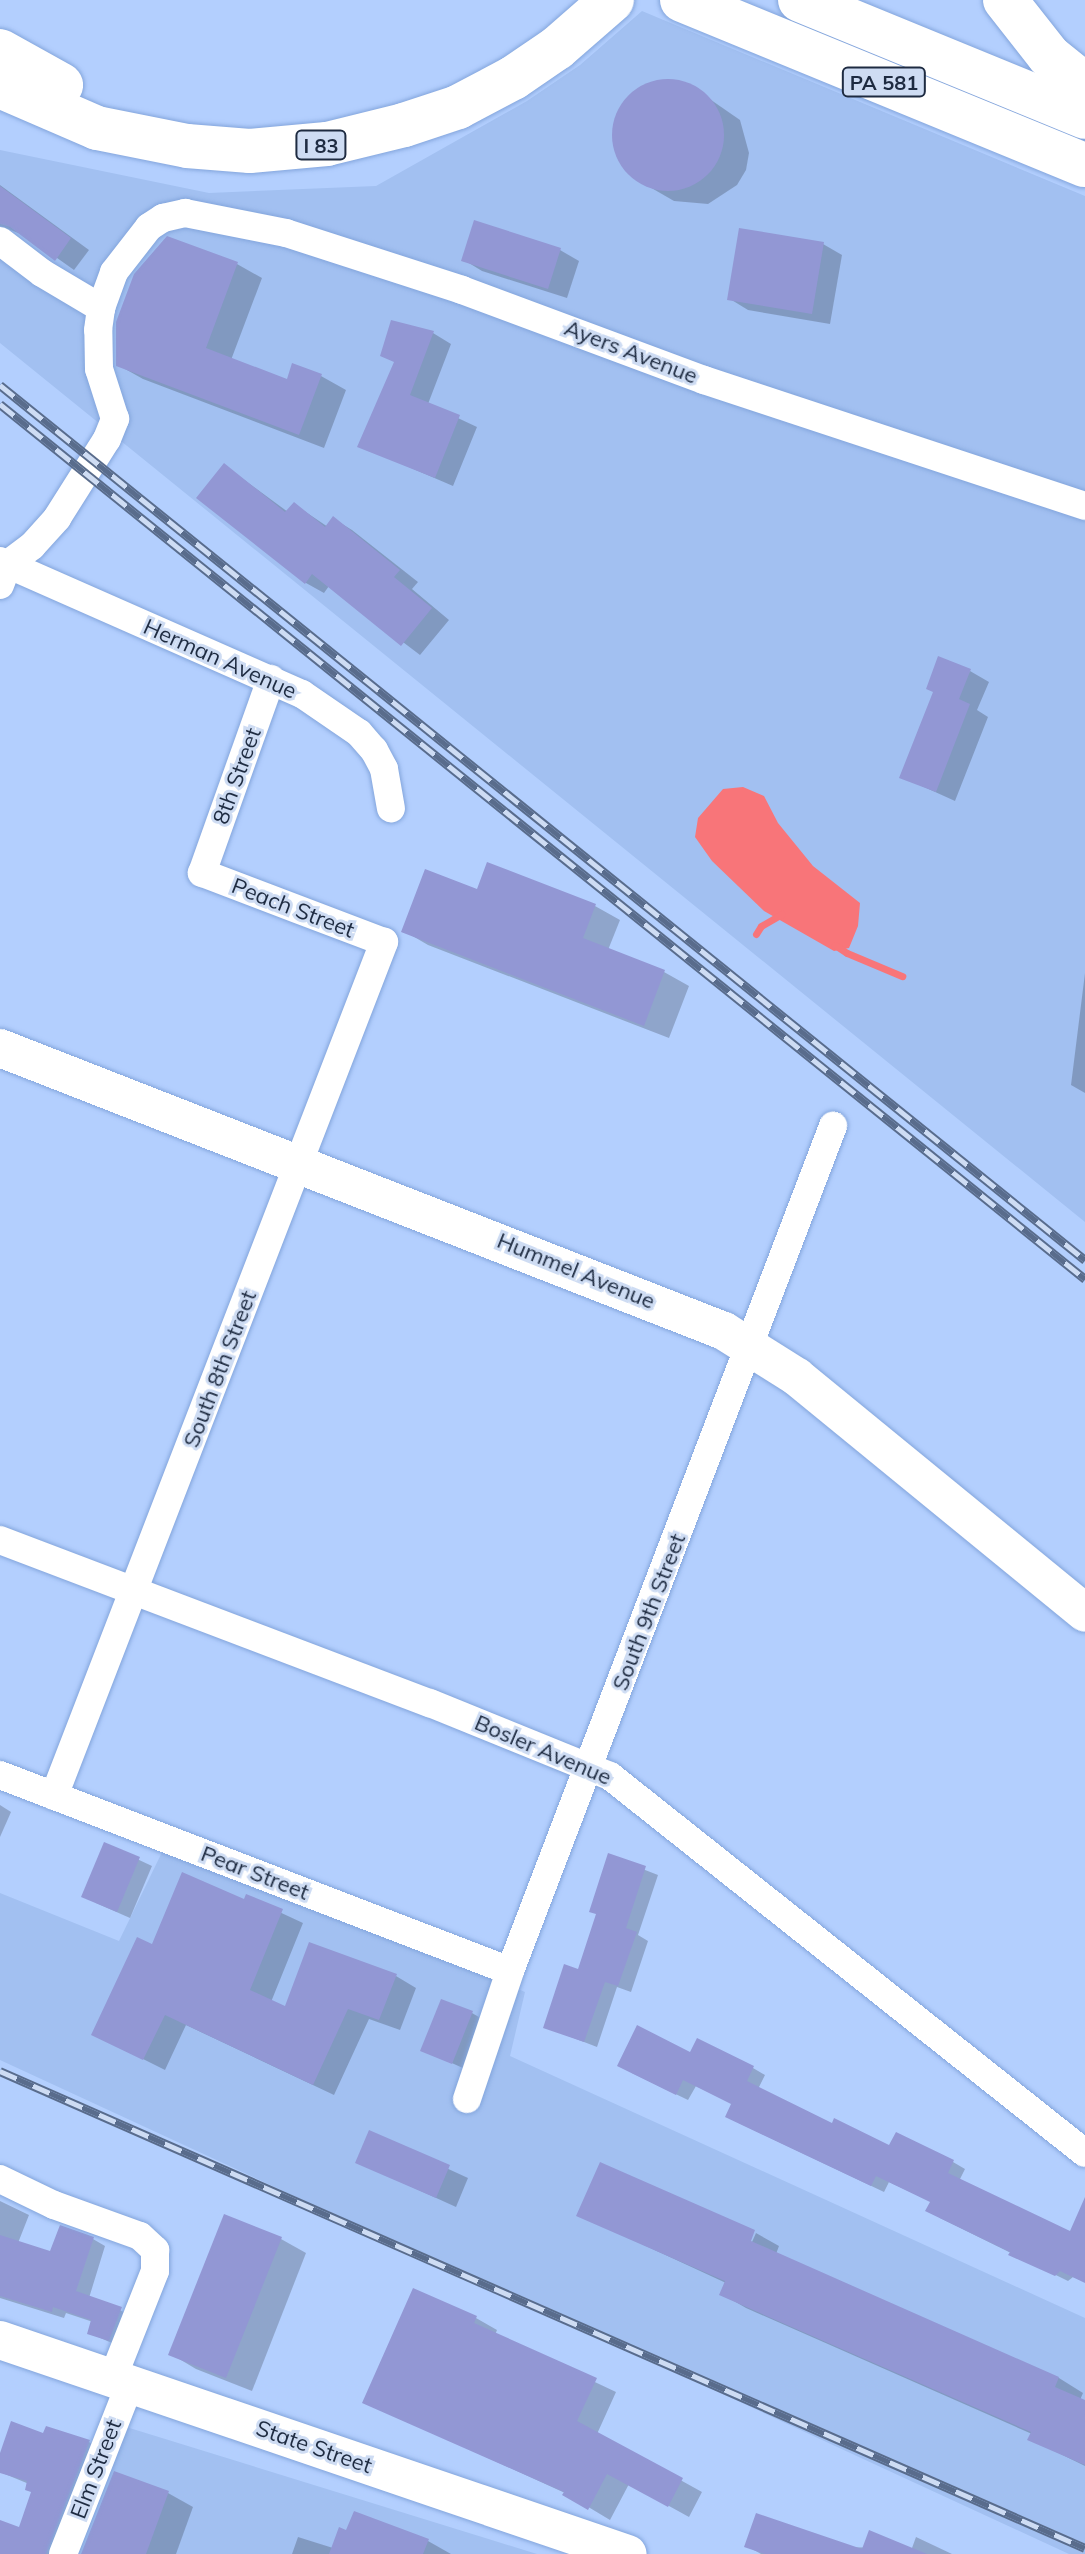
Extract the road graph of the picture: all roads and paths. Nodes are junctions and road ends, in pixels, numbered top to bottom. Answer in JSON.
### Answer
{"nodes":[{"id":1,"x":572,"y":0,"type":"edge"},
{"id":2,"x":612,"y":0,"type":"edge"},
{"id":3,"x":682,"y":0,"type":"edge"},
{"id":4,"x":800,"y":0,"type":"edge"},
{"id":5,"x":1005,"y":0,"type":"edge"},
{"id":6,"x":0,"y":51,"type":"edge"},
{"id":7,"x":1085,"y":85,"type":"edge"},
{"id":8,"x":0,"y":86,"type":"edge"},
{"id":9,"x":1085,"y":117,"type":"edge"},
{"id":10,"x":1085,"y":165,"type":"edge"},
{"id":11,"x":0,"y":241,"type":"edge"},
{"id":12,"x":101,"y":308,"type":"junction"},
{"id":13,"x":1085,"y":506,"type":"edge"},
{"id":14,"x":3,"y":570,"type":"edge"},
{"id":15,"x":271,"y":679,"type":"junction"},
{"id":16,"x":391,"y":808,"type":"dead end"},
{"id":17,"x":202,"y":873,"type":"joint"},
{"id":18,"x":384,"y":942,"type":"joint"},
{"id":19,"x":0,"y":1048,"type":"edge"},
{"id":20,"x":833,"y":1126,"type":"dead end"},
{"id":21,"x":300,"y":1164,"type":"junction"},
{"id":22,"x":751,"y":1345,"type":"junction"},
{"id":23,"x":0,"y":1540,"type":"edge"},
{"id":24,"x":135,"y":1591,"type":"junction"},
{"id":25,"x":1085,"y":1613,"type":"edge"},
{"id":26,"x":589,"y":1767,"type":"junction"},
{"id":27,"x":0,"y":1775,"type":"edge"},
{"id":28,"x":54,"y":1796,"type":"junction"},
{"id":29,"x":510,"y":1971,"type":"junction"},
{"id":30,"x":467,"y":2099,"type":"dead end"},
{"id":31,"x":1085,"y":2153,"type":"edge"},
{"id":32,"x":0,"y":2179,"type":"edge"},
{"id":33,"x":0,"y":2340,"type":"edge"},
{"id":34,"x":121,"y":2380,"type":"junction"},
{"id":35,"x":63,"y":2554,"type":"edge"},
{"id":36,"x":628,"y":2554,"type":"edge"}],
"edges":[{"from":1,"to":6,"type":"highway"},
{"from":2,"to":8,"type":"highway","number":"I 83"},
{"from":3,"to":10,"type":"highway","number":"PA 581"},
{"from":4,"to":9,"type":"highway","number":"PA 581"},
{"from":5,"to":7,"type":"highway"},
{"from":11,"to":12,"type":"street"},
{"from":12,"to":13,"type":"street","name":"Ayers Avenue"},
{"from":12,"to":14,"type":"street"},
{"from":14,"to":15,"type":"street","name":"Herman Avenue"},
{"from":15,"to":16,"type":"street","name":"Herman Avenue"},
{"from":15,"to":17,"type":"street","name":"8th Street"},
{"from":17,"to":18,"type":"street","name":"Peach Street"},
{"from":18,"to":21,"type":"street","name":"South 8th Street"},
{"from":19,"to":21,"type":"main road","name":"Hummel Avenue"},
{"from":20,"to":22,"type":"street","name":"South 9th Street"},
{"from":21,"to":22,"type":"main road","name":"Hummel Avenue"},
{"from":21,"to":24,"type":"street","name":"South 8th Street"},
{"from":22,"to":25,"type":"main road","name":"Hummel Avenue"},
{"from":22,"to":26,"type":"street","name":"South 9th Street"},
{"from":23,"to":24,"type":"street","name":"Bosler Avenue"},
{"from":24,"to":26,"type":"street","name":"Bosler Avenue"},
{"from":24,"to":28,"type":"street","name":"South 8th Street"},
{"from":26,"to":29,"type":"street","name":"South 9th Street"},
{"from":26,"to":31,"type":"street","name":"Bosler Avenue"},
{"from":27,"to":28,"type":"street","name":"Pear Street"},
{"from":28,"to":29,"type":"street","name":"Pear Street"},
{"from":29,"to":30,"type":"street","name":"South 9th Street"},
{"from":32,"to":34,"type":"street","name":"Elm Street"},
{"from":33,"to":34,"type":"main road","name":"State Street"},
{"from":34,"to":35,"type":"street","name":"Elm Street"},
{"from":34,"to":36,"type":"main road","name":"State Street"}]}
